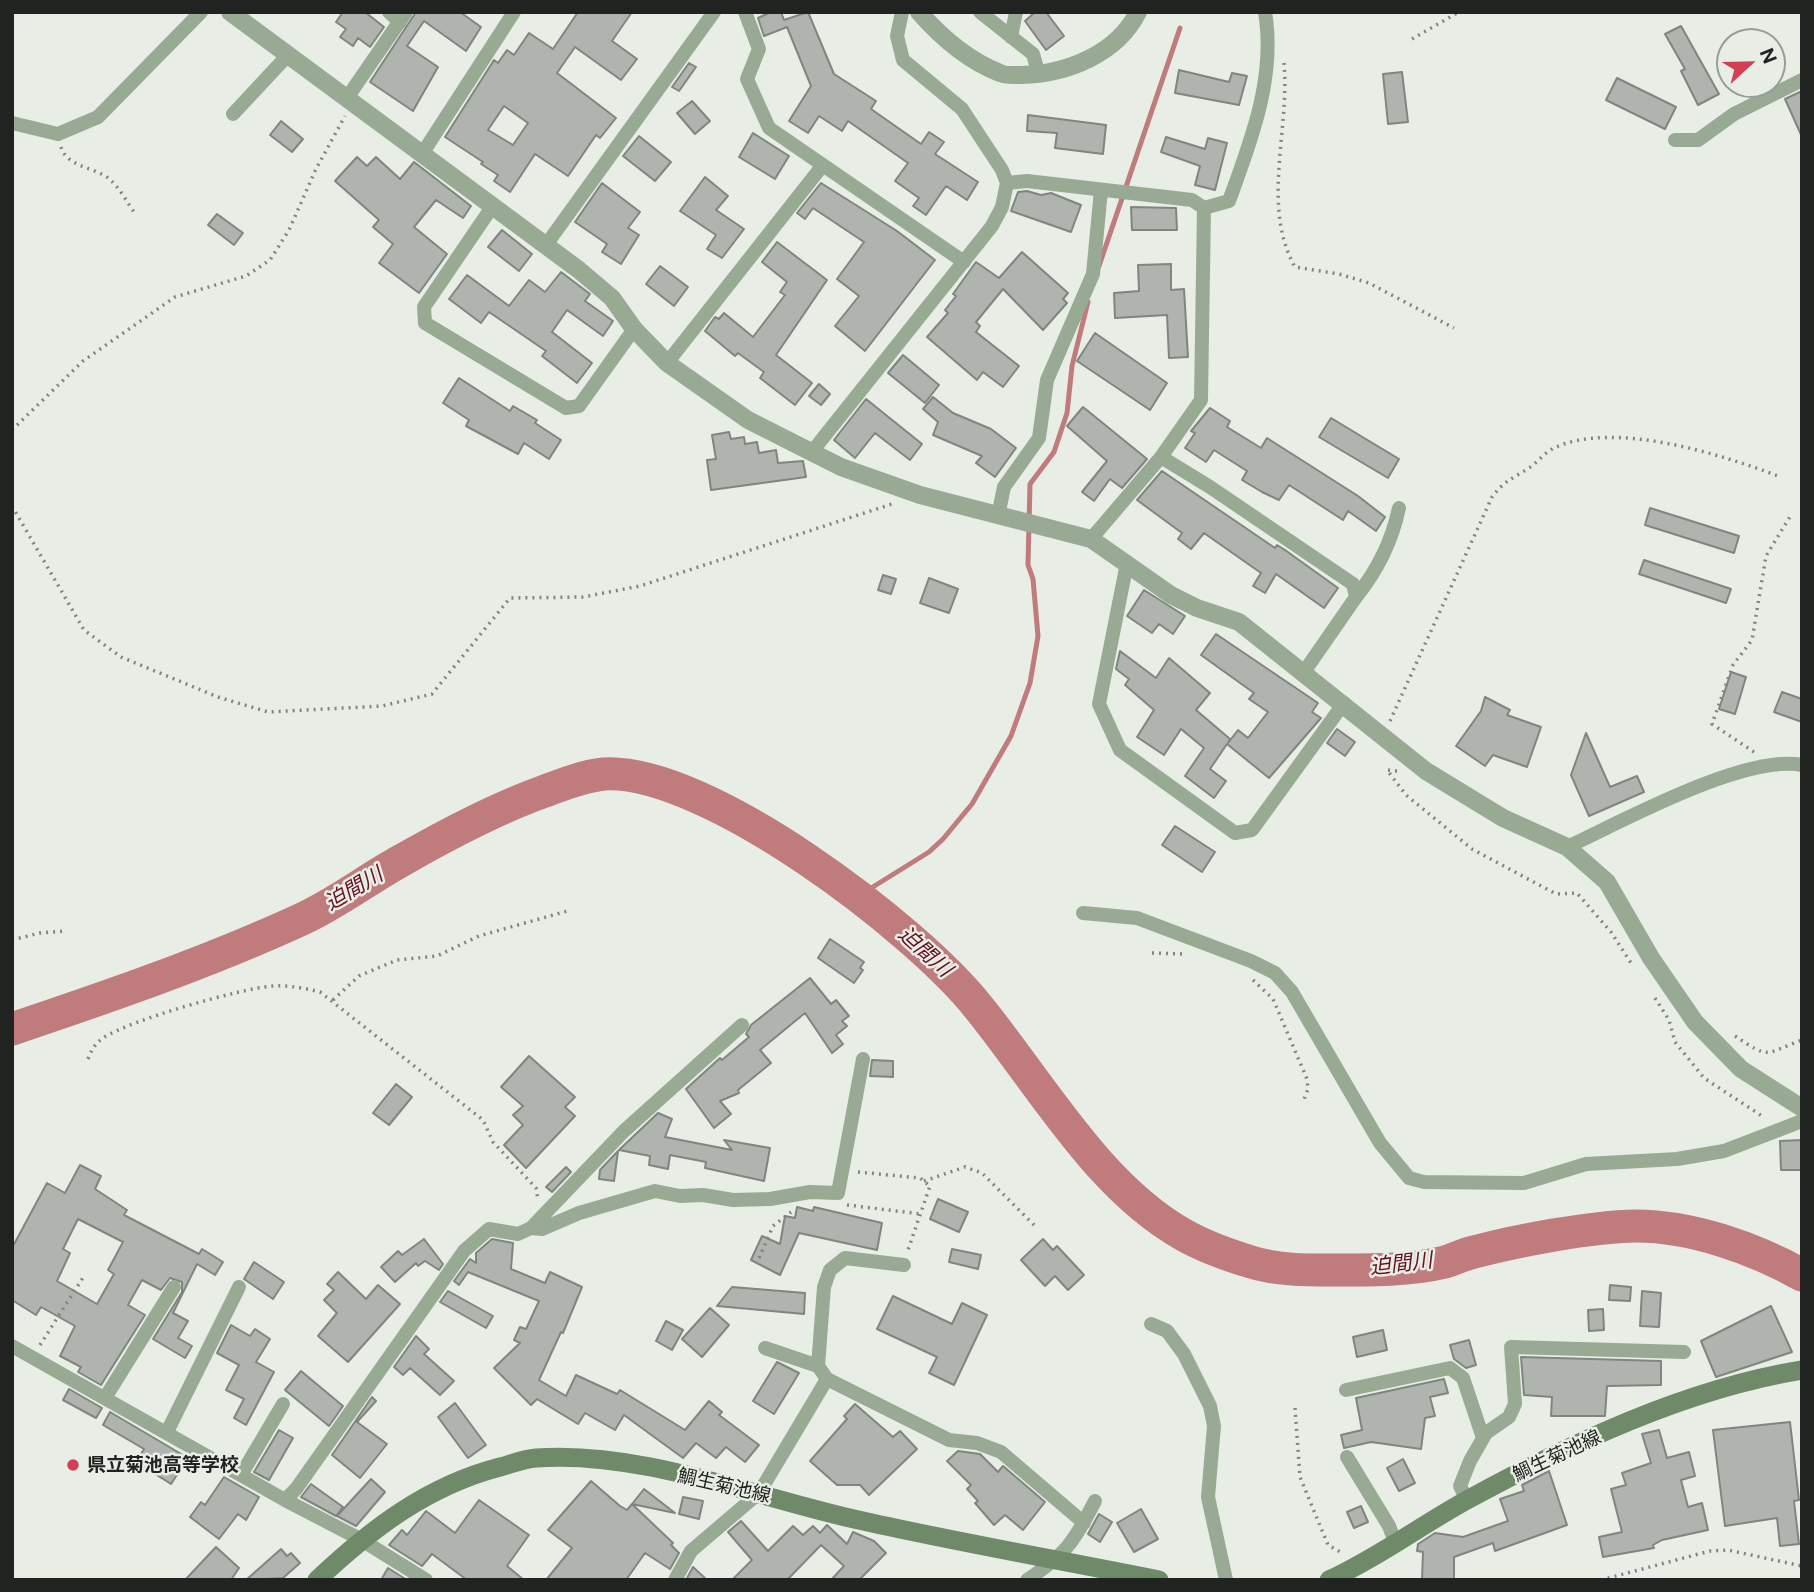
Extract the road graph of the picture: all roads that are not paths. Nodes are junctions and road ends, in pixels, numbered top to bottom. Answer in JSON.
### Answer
{"nodes":[{"id":1,"x":201,"y":12,"type":"edge"},
{"id":2,"x":230,"y":12,"type":"edge"},
{"id":3,"x":513,"y":12,"type":"edge"},
{"id":4,"x":714,"y":12,"type":"edge"},
{"id":5,"x":745,"y":12,"type":"edge"},
{"id":6,"x":902,"y":12,"type":"edge"},
{"id":7,"x":919,"y":12,"type":"edge"},
{"id":8,"x":980,"y":12,"type":"edge"},
{"id":9,"x":1016,"y":12,"type":"edge"},
{"id":10,"x":1139,"y":12,"type":"edge"},
{"id":11,"x":1265,"y":12,"type":"edge"},
{"id":12,"x":398,"y":16,"type":"edge"},
{"id":13,"x":1011,"y":37,"type":"junction"},
{"id":14,"x":289,"y":54,"type":"junction"},
{"id":15,"x":1039,"y":75,"type":"junction"},
{"id":16,"x":1802,"y":80,"type":"edge"},
{"id":17,"x":350,"y":100,"type":"junction"},
{"id":18,"x":233,"y":114,"type":"dead end"},
{"id":19,"x":12,"y":123,"type":"edge"},
{"id":20,"x":1675,"y":140,"type":"dead end"},
{"id":21,"x":422,"y":154,"type":"junction"},
{"id":22,"x":823,"y":165,"type":"junction"},
{"id":23,"x":1007,"y":183,"type":"junction"},
{"id":24,"x":1101,"y":190,"type":"junction"},
{"id":25,"x":492,"y":207,"type":"junction"},
{"id":26,"x":1204,"y":208,"type":"junction"},
{"id":27,"x":546,"y":246,"type":"junction"},
{"id":28,"x":964,"y":262,"type":"junction"},
{"id":29,"x":634,"y":329,"type":"junction"},
{"id":30,"x":667,"y":363,"type":"junction"},
{"id":31,"x":811,"y":453,"type":"junction"},
{"id":32,"x":1161,"y":457,"type":"junction"},
{"id":33,"x":1399,"y":508,"type":"dead end"},
{"id":34,"x":998,"y":516,"type":"junction"},
{"id":35,"x":1091,"y":539,"type":"junction"},
{"id":36,"x":1127,"y":563,"type":"junction"},
{"id":37,"x":1356,"y":597,"type":"junction"},
{"id":38,"x":1304,"y":672,"type":"junction"},
{"id":39,"x":1344,"y":703,"type":"junction"},
{"id":40,"x":1802,"y":765,"type":"edge"},
{"id":41,"x":1567,"y":847,"type":"junction"},
{"id":42,"x":1083,"y":913,"type":"dead end"},
{"id":43,"x":742,"y":1025,"type":"dead end"},
{"id":44,"x":863,"y":1059,"type":"dead end"},
{"id":45,"x":1802,"y":1108,"type":"edge"},
{"id":46,"x":1802,"y":1121,"type":"edge"},
{"id":47,"x":531,"y":1228,"type":"junction"},
{"id":48,"x":904,"y":1265,"type":"road end"},
{"id":49,"x":174,"y":1287,"type":"dead end"},
{"id":50,"x":239,"y":1287,"type":"dead end"},
{"id":51,"x":1151,"y":1324,"type":"dead end"},
{"id":52,"x":12,"y":1346,"type":"edge"},
{"id":53,"x":765,"y":1348,"type":"dead end"},
{"id":54,"x":1684,"y":1352,"type":"dead end"},
{"id":55,"x":818,"y":1366,"type":"junction"},
{"id":56,"x":1802,"y":1370,"type":"edge"},
{"id":57,"x":827,"y":1379,"type":"junction"},
{"id":58,"x":1346,"y":1390,"type":"dead end"},
{"id":59,"x":105,"y":1398,"type":"junction"},
{"id":60,"x":283,"y":1404,"type":"dead end"},
{"id":61,"x":167,"y":1433,"type":"junction"},
{"id":62,"x":1483,"y":1438,"type":"junction"},
{"id":63,"x":1347,"y":1457,"type":"dead end"},
{"id":64,"x":241,"y":1475,"type":"junction"},
{"id":65,"x":759,"y":1493,"type":"junction"},
{"id":66,"x":285,"y":1500,"type":"junction"},
{"id":67,"x":1467,"y":1500,"type":"junction"},
{"id":68,"x":1095,"y":1501,"type":"dead end"},
{"id":69,"x":1084,"y":1523,"type":"junction"},
{"id":70,"x":360,"y":1539,"type":"junction"},
{"id":71,"x":1395,"y":1542,"type":"junction"},
{"id":72,"x":1057,"y":1560,"type":"junction"},
{"id":73,"x":1341,"y":1577,"type":"edge"},
{"id":74,"x":317,"y":1580,"type":"edge"},
{"id":75,"x":426,"y":1580,"type":"edge"},
{"id":76,"x":675,"y":1580,"type":"edge"},
{"id":77,"x":1027,"y":1580,"type":"edge"},
{"id":78,"x":1159,"y":1580,"type":"edge"},
{"id":79,"x":1226,"y":1580,"type":"edge"}],
"edges":[{"from":1,"to":19,"type":"street"},
{"from":2,"to":14,"type":"street"},
{"from":3,"to":21,"type":"street"},
{"from":4,"to":27,"type":"street"},
{"from":5,"to":22,"type":"street"},
{"from":6,"to":23,"type":"street"},
{"from":7,"to":15,"type":"street"},
{"from":8,"to":13,"type":"street"},
{"from":9,"to":13,"type":"street"},
{"from":10,"to":15,"type":"street"},
{"from":11,"to":26,"type":"street"},
{"from":12,"to":17,"type":"street"},
{"from":13,"to":15,"type":"street"},
{"from":14,"to":17,"type":"street"},
{"from":14,"to":18,"type":"street"},
{"from":16,"to":20,"type":"street"},
{"from":17,"to":21,"type":"street"},
{"from":21,"to":25,"type":"street"},
{"from":22,"to":28,"type":"street"},
{"from":22,"to":30,"type":"street"},
{"from":23,"to":24,"type":"street"},
{"from":23,"to":28,"type":"street"},
{"from":24,"to":26,"type":"street"},
{"from":24,"to":34,"type":"street"},
{"from":25,"to":27,"type":"street"},
{"from":25,"to":29,"type":"street"},
{"from":26,"to":32,"type":"street"},
{"from":27,"to":29,"type":"street"},
{"from":28,"to":31,"type":"street"},
{"from":29,"to":30,"type":"street"},
{"from":30,"to":31,"type":"street"},
{"from":31,"to":34,"type":"street"},
{"from":32,"to":35,"type":"street"},
{"from":32,"to":37,"type":"street"},
{"from":33,"to":37,"type":"street"},
{"from":34,"to":35,"type":"street"},
{"from":35,"to":36,"type":"street"},
{"from":36,"to":38,"type":"street"},
{"from":36,"to":39,"type":"street"},
{"from":37,"to":38,"type":"street"},
{"from":38,"to":39,"type":"street"},
{"from":39,"to":41,"type":"street"},
{"from":40,"to":41,"type":"street"},
{"from":41,"to":45,"type":"street"},
{"from":42,"to":46,"type":"street"},
{"from":43,"to":47,"type":"street"},
{"from":44,"to":47,"type":"street"},
{"from":47,"to":66,"type":"street"},
{"from":48,"to":55,"type":"street"},
{"from":49,"to":59,"type":"street"},
{"from":50,"to":61,"type":"street"},
{"from":51,"to":79,"type":"street"},
{"from":52,"to":59,"type":"street"},
{"from":53,"to":55,"type":"street"},
{"from":54,"to":62,"type":"street"},
{"from":55,"to":57,"type":"street"},
{"from":56,"to":67,"type":"main road","name":"鯛生菊池線"},
{"from":57,"to":65,"type":"street"},
{"from":57,"to":69,"type":"street"},
{"from":58,"to":62,"type":"street"},
{"from":59,"to":61,"type":"street"},
{"from":60,"to":64,"type":"street"},
{"from":61,"to":64,"type":"street"},
{"from":62,"to":67,"type":"street"},
{"from":63,"to":71,"type":"street"},
{"from":64,"to":66,"type":"street"},
{"from":65,"to":70,"type":"main road","name":"鯛生菊池線"},
{"from":65,"to":72,"type":"main road","name":"鯛生菊池線"},
{"from":65,"to":76,"type":"street"},
{"from":66,"to":70,"type":"street"},
{"from":67,"to":71,"type":"main road","name":"鯛生菊池線"},
{"from":68,"to":69,"type":"street"},
{"from":69,"to":72,"type":"street"},
{"from":70,"to":74,"type":"main road","name":"鯛生菊池線"},
{"from":70,"to":75,"type":"street"},
{"from":71,"to":73,"type":"main road","name":"鯛生菊池線"},
{"from":72,"to":77,"type":"street"},
{"from":72,"to":78,"type":"main road","name":"鯛生菊池線"}]}
